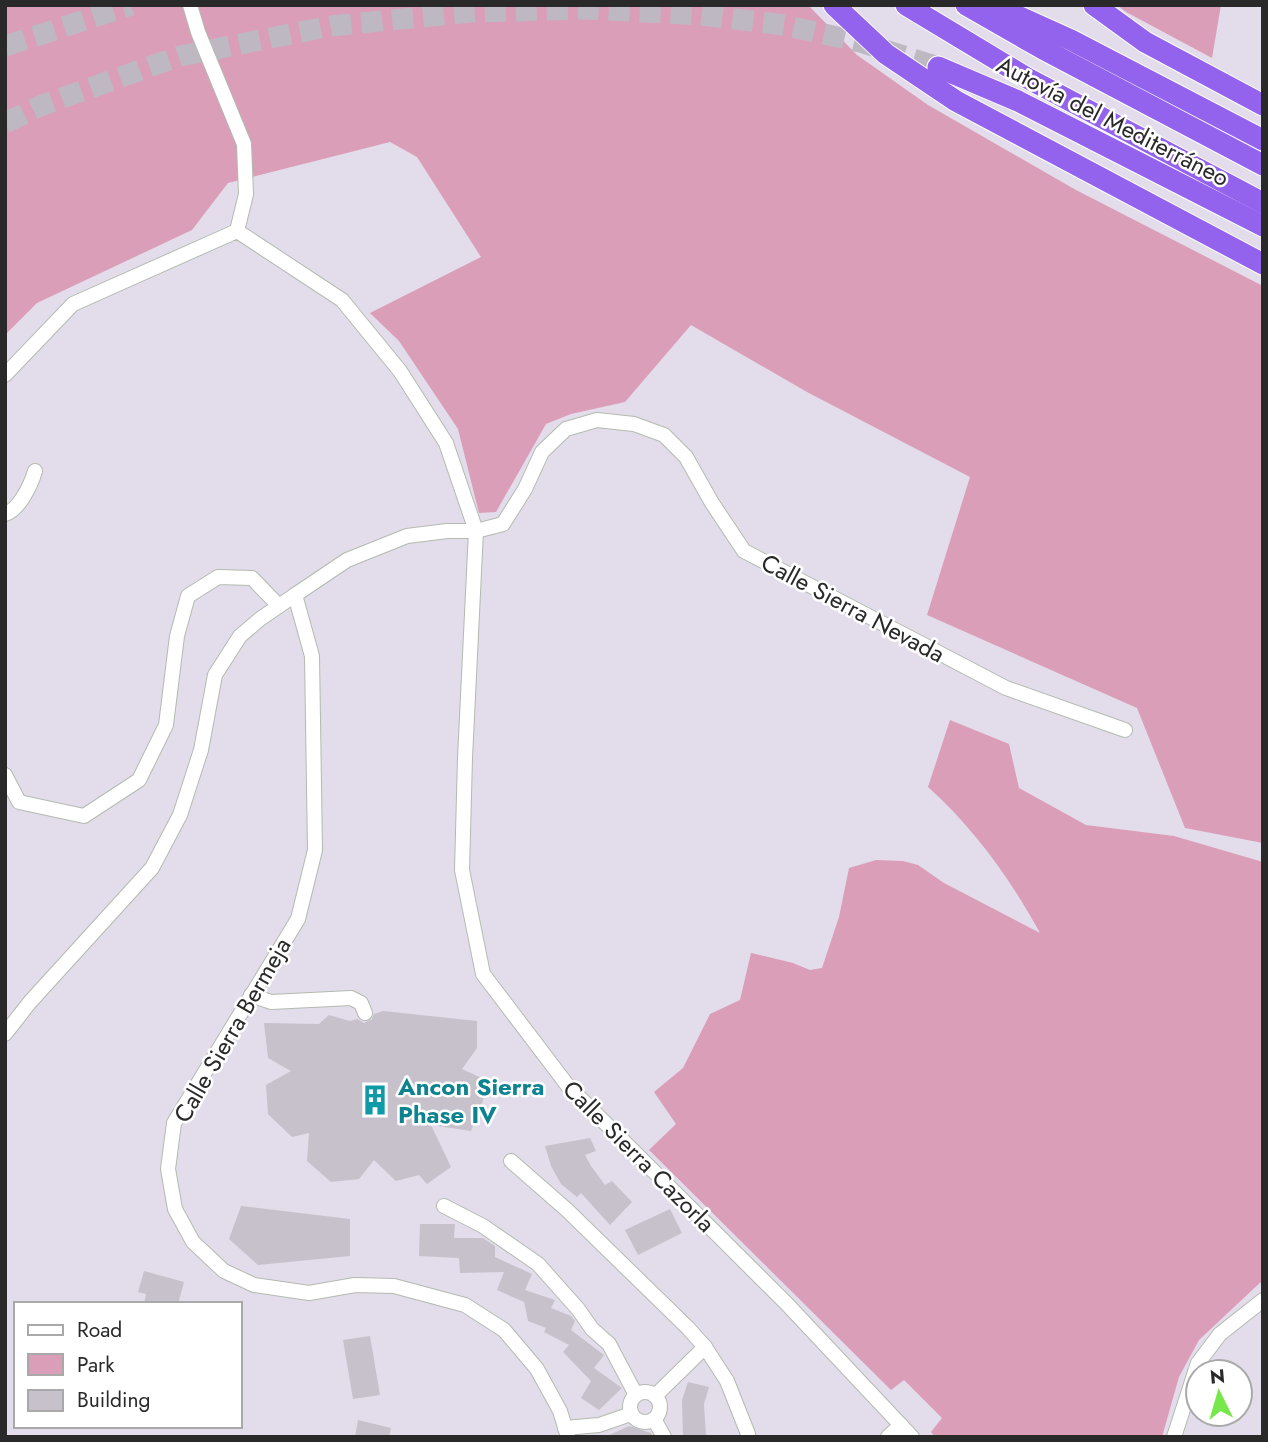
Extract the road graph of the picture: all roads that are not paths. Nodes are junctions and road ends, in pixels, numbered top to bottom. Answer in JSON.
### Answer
{"nodes":[{"id":1,"x":190,"y":5,"type":"edge"},
{"id":2,"x":834,"y":5,"type":"edge"},
{"id":3,"x":906,"y":5,"type":"edge"},
{"id":4,"x":966,"y":5,"type":"edge"},
{"id":5,"x":993,"y":5,"type":"edge"},
{"id":6,"x":1094,"y":5,"type":"edge"},
{"id":7,"x":938,"y":67,"type":"tunnel mouth"},
{"id":8,"x":1263,"y":105,"type":"edge"},
{"id":9,"x":1263,"y":140,"type":"edge"},
{"id":10,"x":1263,"y":165,"type":"edge"},
{"id":11,"x":1263,"y":203,"type":"edge"},
{"id":12,"x":1263,"y":226,"type":"edge"},
{"id":13,"x":237,"y":231,"type":"junction"},
{"id":14,"x":1263,"y":264,"type":"edge"},
{"id":15,"x":5,"y":375,"type":"edge"},
{"id":16,"x":35,"y":471,"type":"dead end"},
{"id":17,"x":5,"y":514,"type":"edge"},
{"id":18,"x":476,"y":531,"type":"junction"},
{"id":19,"x":295,"y":595,"type":"junction"},
{"id":20,"x":279,"y":606,"type":"junction"},
{"id":21,"x":1125,"y":730,"type":"dead end"},
{"id":22,"x":5,"y":775,"type":"edge"},
{"id":23,"x":251,"y":995,"type":"junction"},
{"id":24,"x":365,"y":1013,"type":"dead end"},
{"id":25,"x":5,"y":1034,"type":"edge"},
{"id":26,"x":511,"y":1161,"type":"dead end"},
{"id":27,"x":444,"y":1206,"type":"dead end"},
{"id":28,"x":1263,"y":1300,"type":"edge"},
{"id":29,"x":705,"y":1348,"type":"junction"},
{"id":30,"x":636,"y":1395,"type":"junction"},
{"id":31,"x":655,"y":1396,"type":"junction"},
{"id":32,"x":631,"y":1414,"type":"junction"},
{"id":33,"x":654,"y":1419,"type":"junction"},
{"id":34,"x":901,"y":1425,"type":"junction"},
{"id":35,"x":567,"y":1432,"type":"edge"},
{"id":36,"x":748,"y":1434,"type":"dead end"},
{"id":37,"x":664,"y":1437,"type":"edge"},
{"id":38,"x":888,"y":1437,"type":"edge"},
{"id":39,"x":912,"y":1437,"type":"edge"},
{"id":40,"x":1174,"y":1437,"type":"edge"}],
"edges":[{"from":1,"to":13,"type":"street"},
{"from":2,"to":14,"type":"highway"},
{"from":3,"to":11,"type":"highway"},
{"from":4,"to":10,"type":"highway"},
{"from":5,"to":9,"type":"highway"},
{"from":6,"to":8,"type":"highway"},
{"from":7,"to":12,"type":"highway","name":"Autovía del Mediterráneo"},
{"from":13,"to":15,"type":"street"},
{"from":13,"to":18,"type":"street"},
{"from":16,"to":17,"type":"street"},
{"from":18,"to":19,"type":"street"},
{"from":18,"to":21,"type":"street","name":"Calle Sierra Nevada"},
{"from":18,"to":34,"type":"street","name":"Calle Sierra Cazorla"},
{"from":19,"to":20,"type":"street"},
{"from":19,"to":23,"type":"street","name":"Calle Sierra Bermeja"},
{"from":20,"to":22,"type":"street"},
{"from":20,"to":25,"type":"street"},
{"from":23,"to":24,"type":"street"},
{"from":23,"to":35,"type":"street","name":"Calle Sierra Bermeja"},
{"from":26,"to":29,"type":"street"},
{"from":27,"to":30,"type":"street"},
{"from":28,"to":40,"type":"street"},
{"from":29,"to":31,"type":"street"},
{"from":29,"to":36,"type":"street"},
{"from":30,"to":31,"type":"street"},
{"from":30,"to":32,"type":"street"},
{"from":31,"to":33,"type":"street"},
{"from":32,"to":33,"type":"street"},
{"from":32,"to":35,"type":"street"},
{"from":33,"to":37,"type":"street"},
{"from":34,"to":38,"type":"street"},
{"from":34,"to":39,"type":"street","name":"Calle Sierra Cazorla"}]}
